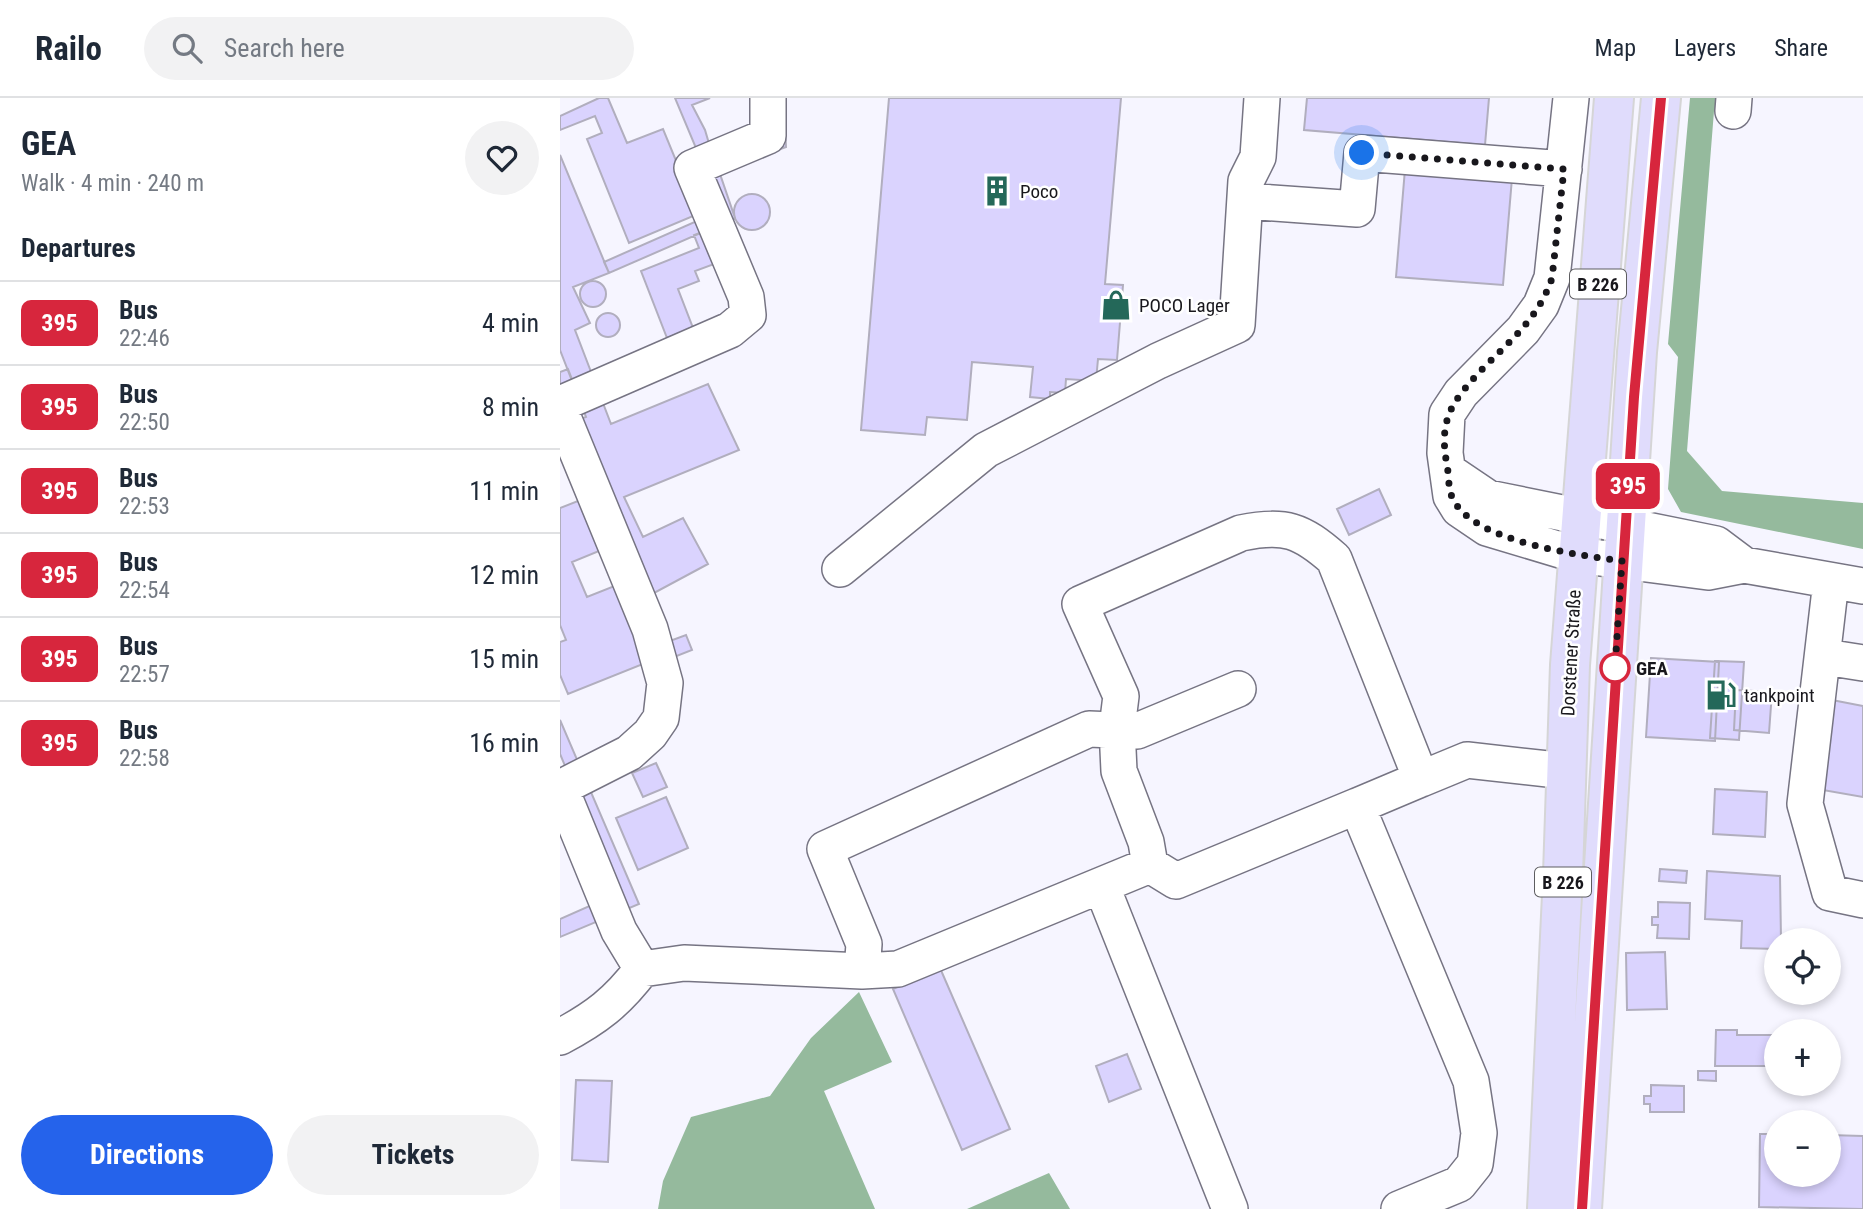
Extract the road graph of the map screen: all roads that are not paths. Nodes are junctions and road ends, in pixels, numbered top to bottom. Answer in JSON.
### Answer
{"nodes":[{"id":1,"x":768,"y":98,"type":"edge"},
{"id":2,"x":1262,"y":98,"type":"edge"},
{"id":3,"x":1571,"y":98,"type":"edge"},
{"id":4,"x":1614,"y":98,"type":"edge"},
{"id":5,"x":1661,"y":98,"type":"edge"},
{"id":6,"x":1564,"y":169,"type":"junction"},
{"id":7,"x":1245,"y":201,"type":"junction"},
{"id":8,"x":560,"y":404,"type":"edge"},
{"id":9,"x":560,"y":410,"type":"edge"},
{"id":10,"x":1448,"y":471,"type":"junction"},
{"id":11,"x":1579,"y":517,"type":"junction"},
{"id":12,"x":1624,"y":543,"type":"junction"},
{"id":13,"x":1577,"y":555,"type":"junction"},
{"id":14,"x":840,"y":569,"type":"dead end"},
{"id":15,"x":1847,"y":584,"type":"edge"},
{"id":16,"x":1825,"y":657,"type":"junction"},
{"id":17,"x":1863,"y":663,"type":"edge"},
{"id":18,"x":1238,"y":689,"type":"dead end"},
{"id":19,"x":1117,"y":728,"type":"junction"},
{"id":20,"x":1566,"y":771,"type":"junction"},
{"id":21,"x":1421,"y":779,"type":"junction"},
{"id":22,"x":560,"y":788,"type":"edge"},
{"id":23,"x":1357,"y":806,"type":"junction"},
{"id":24,"x":1150,"y":865,"type":"junction"},
{"id":25,"x":1102,"y":887,"type":"junction"},
{"id":26,"x":1863,"y":900,"type":"edge"},
{"id":27,"x":642,"y":969,"type":"junction"},
{"id":28,"x":862,"y":971,"type":"junction"},
{"id":29,"x":560,"y":1037,"type":"edge"},
{"id":30,"x":1230,"y":1209,"type":"edge"},
{"id":31,"x":1399,"y":1209,"type":"edge"},
{"id":32,"x":1547,"y":1209,"type":"edge"},
{"id":33,"x":1582,"y":1209,"type":"edge"}],
"edges":[{"from":1,"to":8,"type":"street"},
{"from":2,"to":7,"type":"street"},
{"from":3,"to":6,"type":"street"},
{"from":4,"to":11,"type":"main road","name":"Dorstener Straße","number":"B 226"},
{"from":5,"to":12,"type":"main road","number":"B 226"},
{"from":6,"to":7,"type":"street"},
{"from":6,"to":10,"type":"street"},
{"from":7,"to":14,"type":"street"},
{"from":9,"to":22,"type":"street"},
{"from":10,"to":11,"type":"street"},
{"from":10,"to":13,"type":"street"},
{"from":11,"to":12,"type":"street"},
{"from":11,"to":13,"type":"main road","name":"Dorstener Straße","number":"B 226"},
{"from":12,"to":13,"type":"street"},
{"from":12,"to":15,"type":"street"},
{"from":12,"to":33,"type":"main road","number":"B 226"},
{"from":13,"to":20,"type":"main road","name":"Dorstener Straße","number":"B 226"},
{"from":15,"to":16,"type":"street"},
{"from":16,"to":17,"type":"street"},
{"from":16,"to":26,"type":"street"},
{"from":18,"to":19,"type":"street"},
{"from":19,"to":21,"type":"street"},
{"from":19,"to":24,"type":"street"},
{"from":19,"to":28,"type":"street"},
{"from":20,"to":21,"type":"street"},
{"from":20,"to":32,"type":"main road","name":"Dorstener Straße","number":"B 226"},
{"from":21,"to":23,"type":"street"},
{"from":22,"to":27,"type":"street"},
{"from":23,"to":24,"type":"street"},
{"from":23,"to":31,"type":"street"},
{"from":24,"to":25,"type":"street"},
{"from":25,"to":28,"type":"street"},
{"from":25,"to":30,"type":"street"},
{"from":27,"to":28,"type":"street"},
{"from":27,"to":29,"type":"street"}]}
